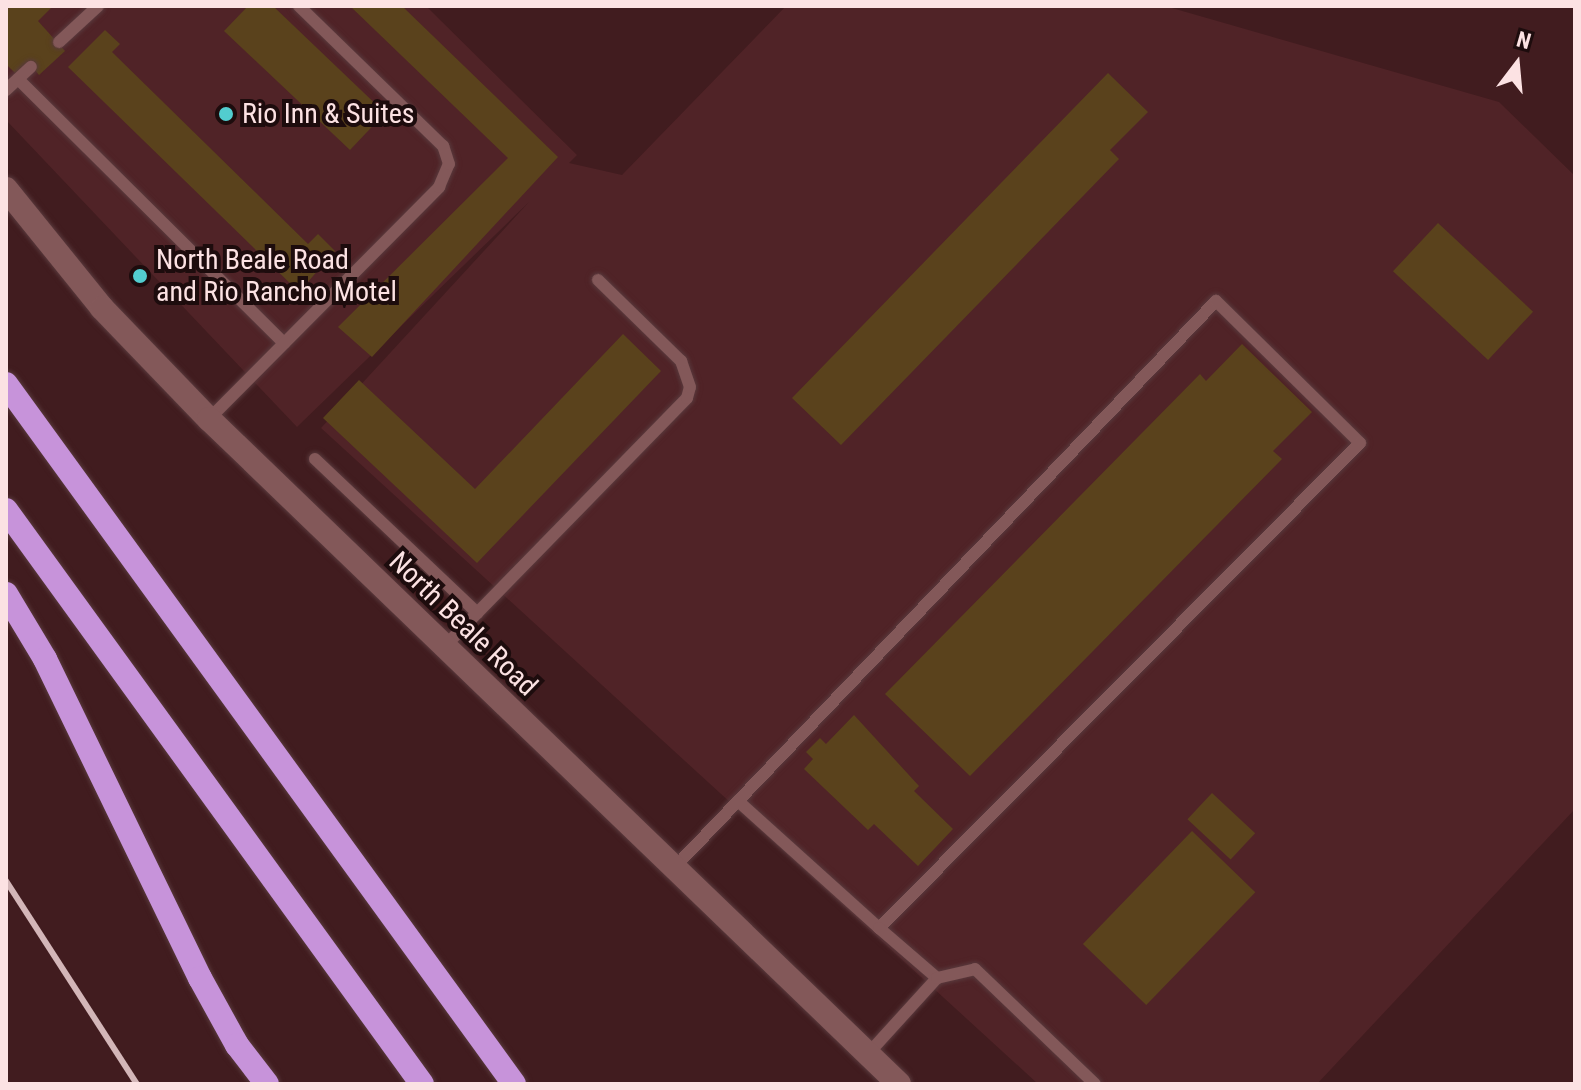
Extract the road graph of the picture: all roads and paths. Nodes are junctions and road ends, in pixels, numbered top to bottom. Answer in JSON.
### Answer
{"nodes":[{"id":1,"x":98,"y":6,"type":"edge"},
{"id":2,"x":299,"y":6,"type":"edge"},
{"id":3,"x":59,"y":42,"type":"dead end"},
{"id":4,"x":31,"y":67,"type":"dead end"},
{"id":5,"x":18,"y":79,"type":"junction"},
{"id":6,"x":6,"y":90,"type":"edge"},
{"id":7,"x":6,"y":189,"type":"edge"},
{"id":8,"x":598,"y":280,"type":"dead end"},
{"id":9,"x":284,"y":343,"type":"junction"},
{"id":10,"x":6,"y":384,"type":"edge"},
{"id":11,"x":209,"y":419,"type":"junction"},
{"id":12,"x":315,"y":459,"type":"dead end"},
{"id":13,"x":6,"y":510,"type":"edge"},
{"id":14,"x":6,"y":594,"type":"edge"},
{"id":15,"x":477,"y":613,"type":"junction"},
{"id":16,"x":444,"y":647,"type":"junction"},
{"id":17,"x":738,"y":801,"type":"junction"},
{"id":18,"x":673,"y":869,"type":"junction"},
{"id":19,"x":879,"y":928,"type":"junction"},
{"id":20,"x":937,"y":978,"type":"junction"},
{"id":21,"x":867,"y":1055,"type":"junction"},
{"id":22,"x":267,"y":1084,"type":"edge"},
{"id":23,"x":422,"y":1084,"type":"edge"},
{"id":24,"x":514,"y":1084,"type":"edge"},
{"id":25,"x":899,"y":1084,"type":"edge"},
{"id":26,"x":1095,"y":1084,"type":"edge"}],
"edges":[{"from":1,"to":3,"type":"lane"},
{"from":2,"to":9,"type":"lane"},
{"from":4,"to":5,"type":"lane"},
{"from":5,"to":6,"type":"lane"},
{"from":5,"to":9,"type":"lane"},
{"from":7,"to":11,"type":"main road","name":"North Beale Road"},
{"from":8,"to":15,"type":"lane"},
{"from":9,"to":11,"type":"lane"},
{"from":10,"to":24,"type":"highway"},
{"from":11,"to":16,"type":"main road","name":"North Beale Road"},
{"from":12,"to":15,"type":"lane"},
{"from":13,"to":23,"type":"highway"},
{"from":14,"to":22,"type":"highway"},
{"from":15,"to":16,"type":"lane"},
{"from":16,"to":18,"type":"main road","name":"North Beale Road"},
{"from":17,"to":18,"type":"lane"},
{"from":17,"to":19,"type":"lane"},
{"from":17,"to":19,"type":"lane"},
{"from":18,"to":21,"type":"main road","name":"North Beale Road"},
{"from":19,"to":20,"type":"lane"},
{"from":20,"to":21,"type":"lane"},
{"from":20,"to":26,"type":"lane"},
{"from":21,"to":25,"type":"main road","name":"North Beale Road"}]}
